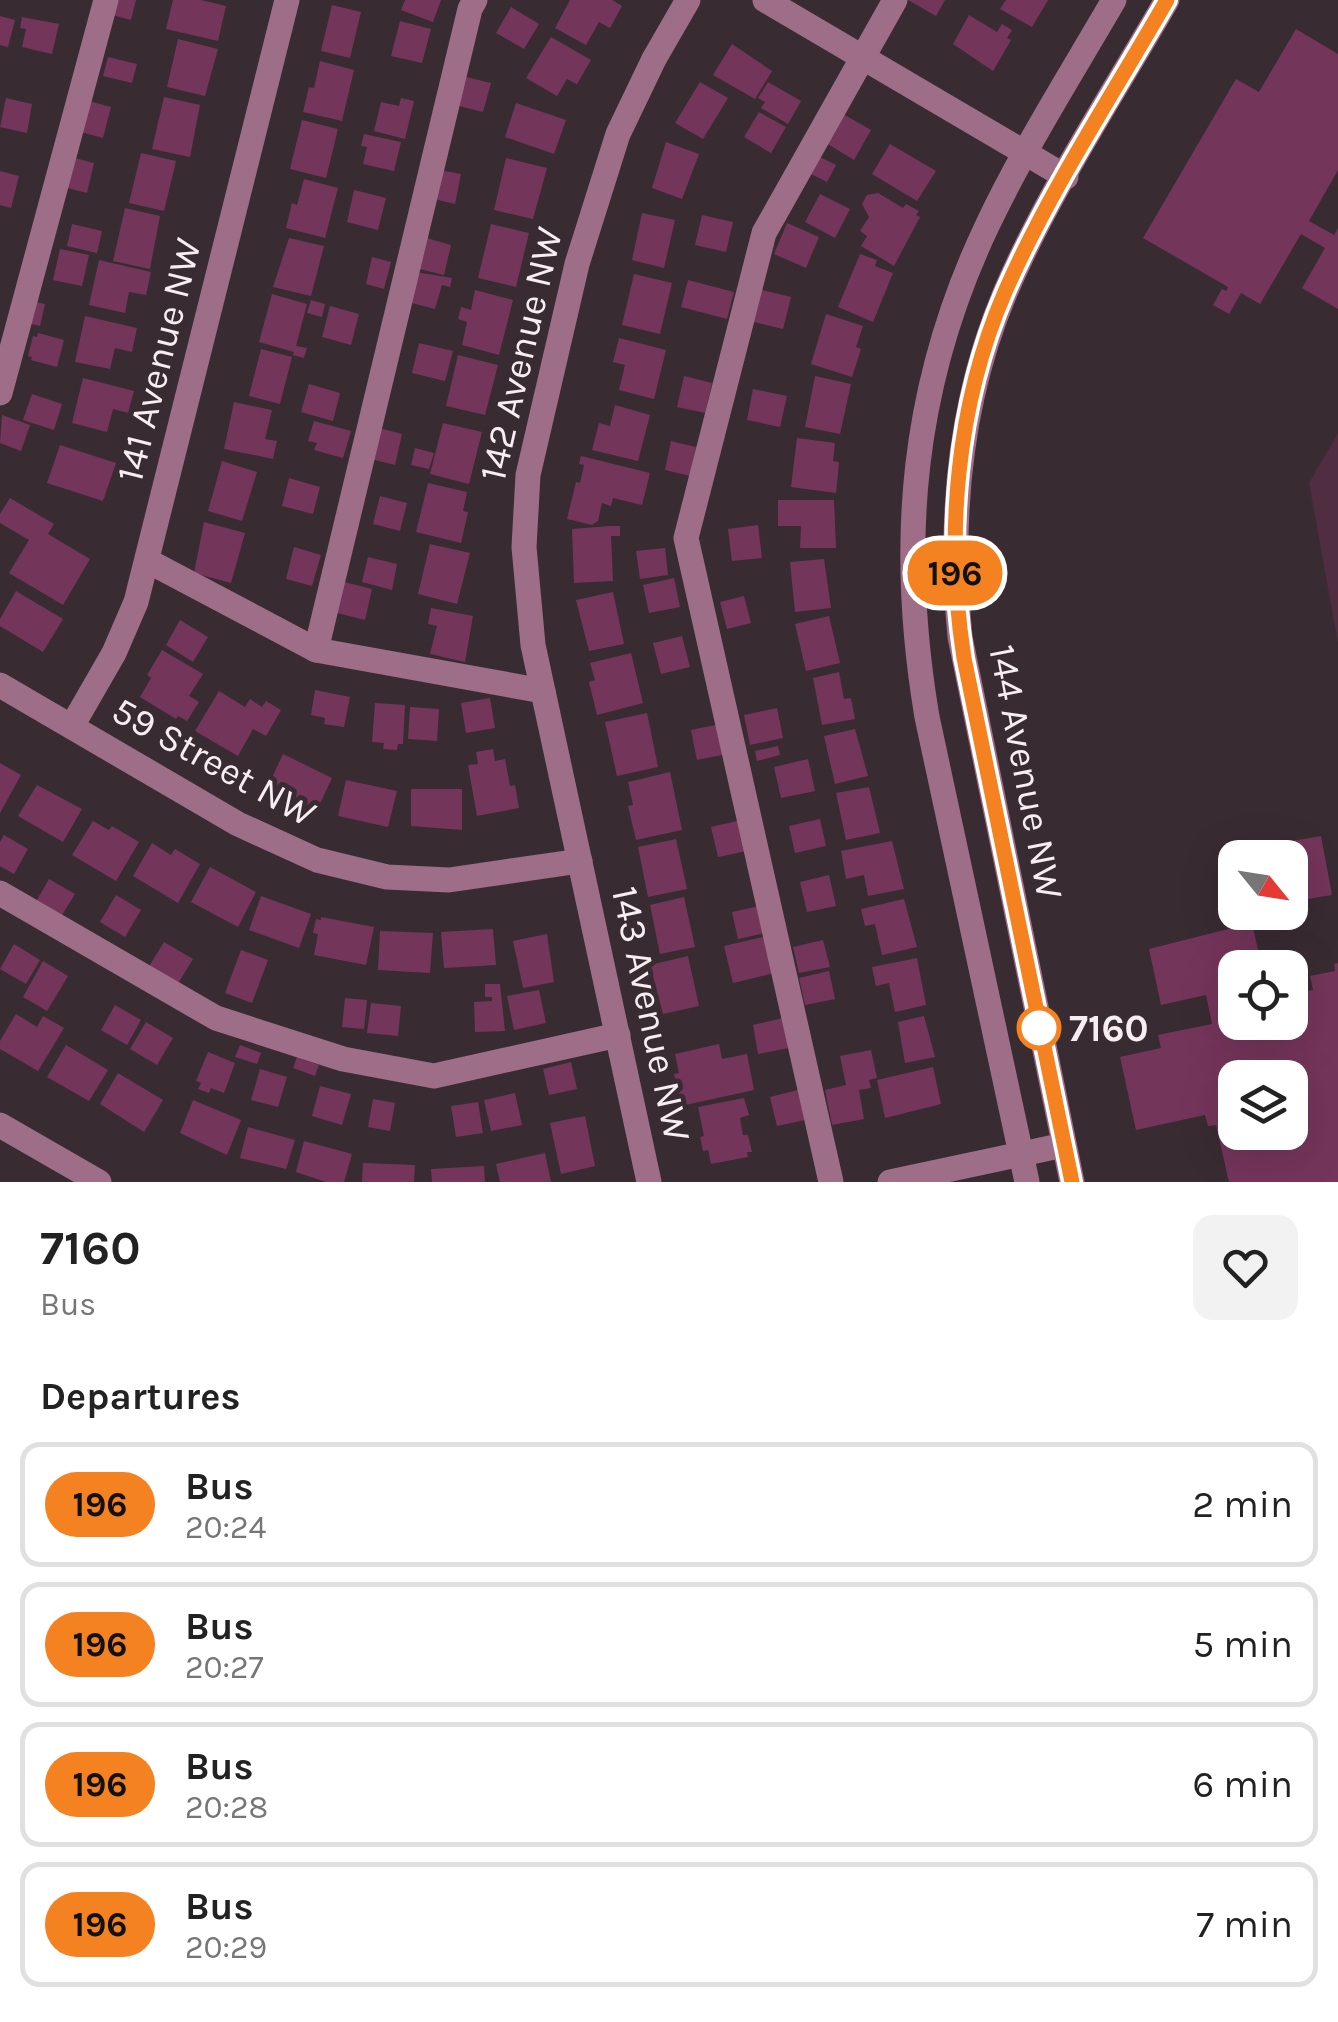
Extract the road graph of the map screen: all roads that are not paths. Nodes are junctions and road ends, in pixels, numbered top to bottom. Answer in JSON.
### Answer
{"nodes":[{"id":1,"x":106,"y":0,"type":"edge"},
{"id":2,"x":287,"y":0,"type":"edge"},
{"id":3,"x":475,"y":0,"type":"edge"},
{"id":4,"x":688,"y":0,"type":"edge"},
{"id":5,"x":765,"y":0,"type":"edge"},
{"id":6,"x":895,"y":0,"type":"edge"},
{"id":7,"x":1114,"y":0,"type":"edge"},
{"id":8,"x":1167,"y":0,"type":"edge"},
{"id":9,"x":862,"y":56,"type":"junction"},
{"id":10,"x":1025,"y":153,"type":"junction"},
{"id":11,"x":1066,"y":177,"type":"junction"},
{"id":12,"x":0,"y":393,"type":"edge"},
{"id":13,"x":148,"y":561,"type":"junction"},
{"id":14,"x":316,"y":650,"type":"junction"},
{"id":15,"x":0,"y":684,"type":"edge"},
{"id":16,"x":543,"y":691,"type":"junction"},
{"id":17,"x":72,"y":726,"type":"junction"},
{"id":18,"x":580,"y":862,"type":"junction"},
{"id":19,"x":0,"y":893,"type":"edge"},
{"id":20,"x":618,"y":1035,"type":"junction"},
{"id":21,"x":0,"y":1126,"type":"edge"},
{"id":22,"x":1064,"y":1145,"type":"junction"},
{"id":23,"x":1021,"y":1154,"type":"junction"},
{"id":24,"x":100,"y":1182,"type":"edge"},
{"id":25,"x":649,"y":1182,"type":"edge"},
{"id":26,"x":832,"y":1182,"type":"edge"},
{"id":27,"x":890,"y":1182,"type":"edge"},
{"id":28,"x":1027,"y":1182,"type":"edge"},
{"id":29,"x":1072,"y":1182,"type":"edge"}],
"edges":[{"from":1,"to":12,"type":"street"},
{"from":2,"to":13,"type":"street","name":"141 Avenue NW"},
{"from":3,"to":14,"type":"street"},
{"from":4,"to":16,"type":"street","name":"142 Avenue NW"},
{"from":5,"to":9,"type":"street"},
{"from":6,"to":9,"type":"street"},
{"from":7,"to":10,"type":"street"},
{"from":8,"to":11,"type":"street","name":"144 Avenue NW"},
{"from":9,"to":10,"type":"street"},
{"from":9,"to":26,"type":"street"},
{"from":10,"to":11,"type":"street"},
{"from":10,"to":23,"type":"street"},
{"from":11,"to":22,"type":"street","name":"144 Avenue NW"},
{"from":13,"to":14,"type":"street"},
{"from":13,"to":17,"type":"street","name":"141 Avenue NW"},
{"from":14,"to":16,"type":"street"},
{"from":15,"to":17,"type":"street","name":"59 Street NW"},
{"from":16,"to":18,"type":"street","name":"142 Avenue NW"},
{"from":17,"to":18,"type":"street","name":"59 Street NW"},
{"from":18,"to":20,"type":"street","name":"143 Avenue NW"},
{"from":19,"to":20,"type":"street"},
{"from":20,"to":25,"type":"street","name":"143 Avenue NW"},
{"from":21,"to":24,"type":"street"},
{"from":22,"to":23,"type":"street"},
{"from":22,"to":29,"type":"street","name":"144 Avenue NW"},
{"from":23,"to":27,"type":"street"},
{"from":23,"to":28,"type":"street"}]}
